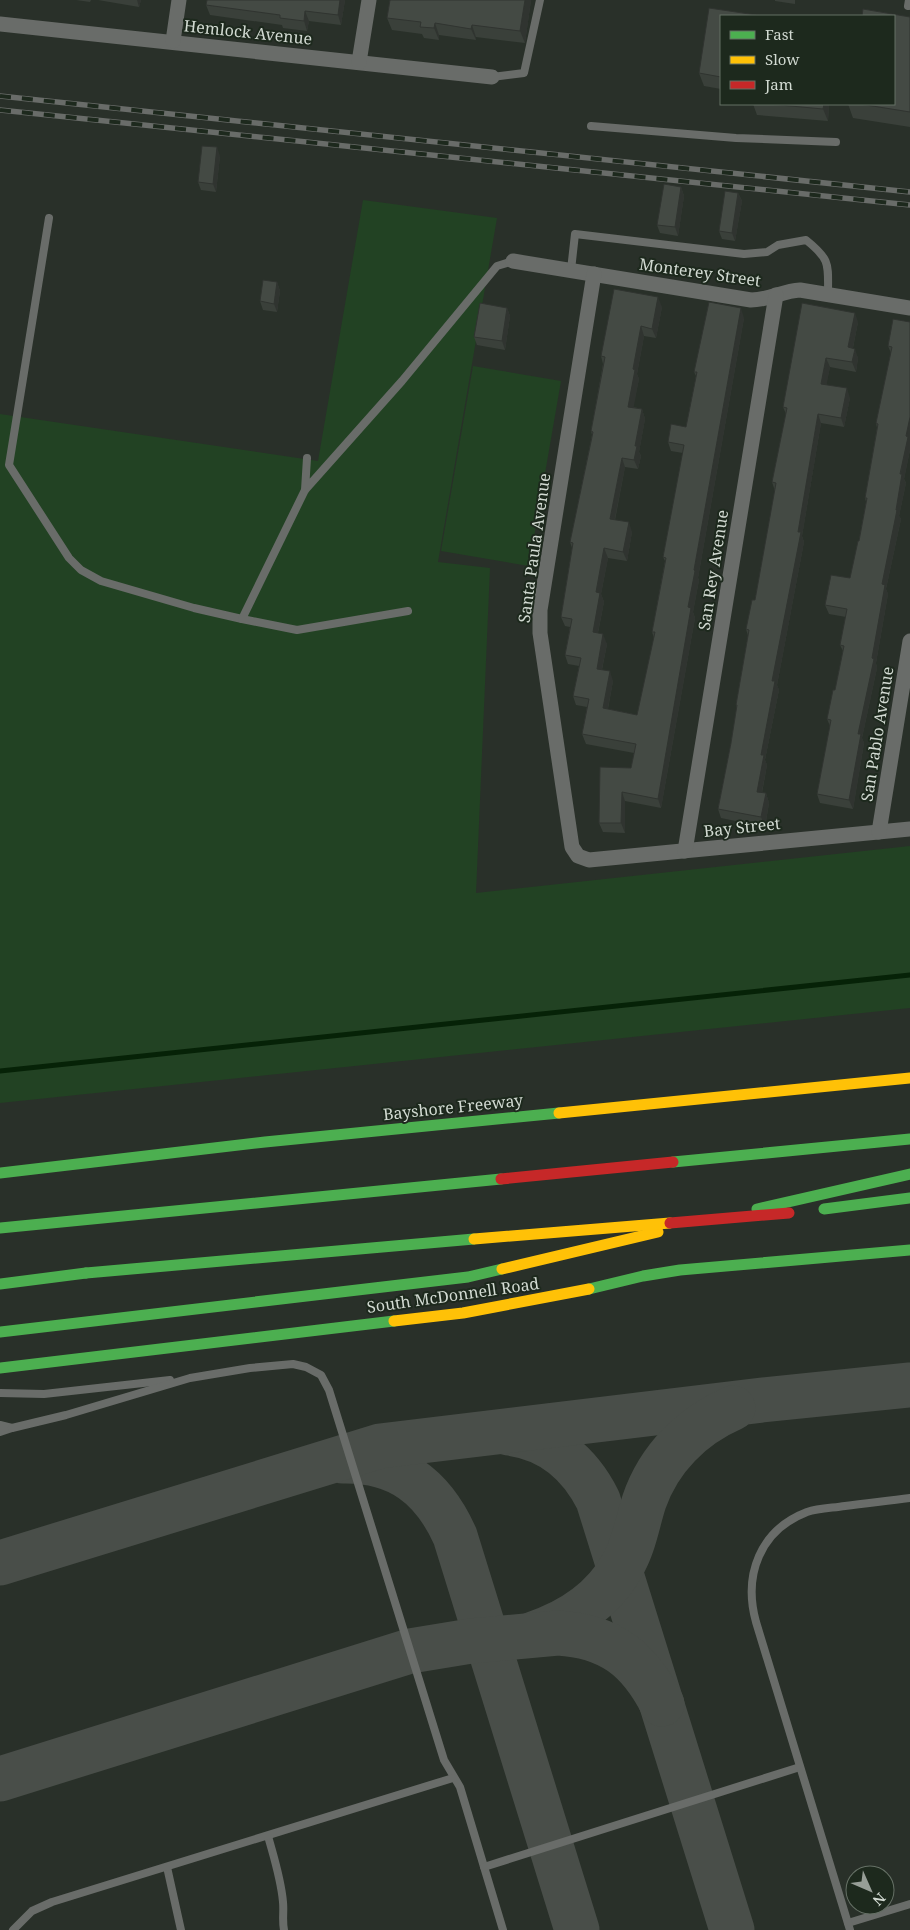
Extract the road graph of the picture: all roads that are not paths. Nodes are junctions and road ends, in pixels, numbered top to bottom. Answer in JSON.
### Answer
{"nodes":[{"id":1,"x":179,"y":0,"type":"edge"},
{"id":2,"x":369,"y":0,"type":"edge"},
{"id":3,"x":540,"y":0,"type":"edge"},
{"id":4,"x":0,"y":24,"type":"edge"},
{"id":5,"x":173,"y":41,"type":"junction"},
{"id":6,"x":359,"y":62,"type":"junction"},
{"id":7,"x":492,"y":77,"type":"joint"},
{"id":8,"x":591,"y":126,"type":"dead end"},
{"id":9,"x":836,"y":142,"type":"dead end"},
{"id":10,"x":49,"y":218,"type":"dead end"},
{"id":11,"x":513,"y":261,"type":"joint"},
{"id":12,"x":571,"y":270,"type":"junction"},
{"id":13,"x":594,"y":274,"type":"junction"},
{"id":14,"x":776,"y":295,"type":"junction"},
{"id":15,"x":828,"y":295,"type":"junction"},
{"id":16,"x":910,"y":308,"type":"edge"},
{"id":17,"x":307,"y":458,"type":"dead end"},
{"id":18,"x":305,"y":490,"type":"junction"},
{"id":19,"x":408,"y":611,"type":"dead end"},
{"id":20,"x":242,"y":619,"type":"junction"},
{"id":21,"x":910,"y":641,"type":"edge"},
{"id":22,"x":910,"y":829,"type":"edge"},
{"id":23,"x":879,"y":832,"type":"junction"},
{"id":24,"x":685,"y":851,"type":"junction"},
{"id":25,"x":578,"y":856,"type":"joint"},
{"id":26,"x":910,"y":1069,"type":"edge"},
{"id":27,"x":910,"y":1078,"type":"edge"},
{"id":28,"x":826,"y":1087,"type":"junction"},
{"id":29,"x":910,"y":1138,"type":"edge"},
{"id":30,"x":0,"y":1172,"type":"edge"},
{"id":31,"x":910,"y":1174,"type":"edge"},
{"id":32,"x":910,"y":1198,"type":"edge"},
{"id":33,"x":910,"y":1206,"type":"edge"},
{"id":34,"x":795,"y":1212,"type":"dead end"},
{"id":35,"x":0,"y":1228,"type":"edge"},
{"id":36,"x":910,"y":1250,"type":"edge"},
{"id":37,"x":0,"y":1284,"type":"edge"},
{"id":38,"x":0,"y":1332,"type":"edge"},
{"id":39,"x":0,"y":1368,"type":"edge"},
{"id":40,"x":190,"y":1378,"type":"junction"},
{"id":41,"x":0,"y":1393,"type":"edge"},
{"id":42,"x":0,"y":1425,"type":"edge"},
{"id":43,"x":12,"y":1428,"type":"junction"},
{"id":44,"x":0,"y":1432,"type":"edge"},
{"id":45,"x":910,"y":1498,"type":"edge"},
{"id":46,"x":800,"y":1767,"type":"junction"},
{"id":47,"x":453,"y":1778,"type":"junction"},
{"id":48,"x":268,"y":1836,"type":"junction"},
{"id":49,"x":167,"y":1866,"type":"junction"},
{"id":50,"x":484,"y":1867,"type":"junction"},
{"id":51,"x":910,"y":1904,"type":"edge"},
{"id":52,"x":849,"y":1927,"type":"edge"},
{"id":53,"x":13,"y":1930,"type":"edge"},
{"id":54,"x":181,"y":1930,"type":"edge"},
{"id":55,"x":284,"y":1930,"type":"edge"},
{"id":56,"x":503,"y":1930,"type":"edge"}],
"edges":[{"from":1,"to":5,"type":"street"},
{"from":2,"to":6,"type":"street"},
{"from":3,"to":7,"type":"lane"},
{"from":4,"to":5,"type":"street","name":"Hemlock Avenue"},
{"from":5,"to":6,"type":"street","name":"Hemlock Avenue"},
{"from":6,"to":7,"type":"street","name":"Hemlock Avenue"},
{"from":8,"to":9,"type":"lane"},
{"from":10,"to":20,"type":"lane"},
{"from":11,"to":12,"type":"street","name":"Monterey Street"},
{"from":11,"to":18,"type":"lane"},
{"from":12,"to":13,"type":"street","name":"Monterey Street"},
{"from":12,"to":15,"type":"lane"},
{"from":13,"to":14,"type":"street","name":"Monterey Street"},
{"from":13,"to":25,"type":"street","name":"Santa Paula Avenue"},
{"from":14,"to":15,"type":"street","name":"Monterey Street"},
{"from":14,"to":24,"type":"street","name":"San Rey Avenue"},
{"from":15,"to":16,"type":"street","name":"Monterey Street"},
{"from":17,"to":18,"type":"lane"},
{"from":18,"to":20,"type":"lane"},
{"from":19,"to":20,"type":"lane"},
{"from":21,"to":23,"type":"street","name":"San Pablo Avenue"},
{"from":22,"to":23,"type":"street","name":"Bay Street"},
{"from":23,"to":24,"type":"street","name":"Bay Street"},
{"from":24,"to":25,"type":"street","name":"Bay Street"},
{"from":26,"to":28,"type":"main road"},
{"from":27,"to":28,"type":"main road","name":"Bayshore Freeway"},
{"from":28,"to":30,"type":"main road","name":"Bayshore Freeway"},
{"from":29,"to":35,"type":"main road"},
{"from":31,"to":38,"type":"main road"},
{"from":32,"to":33,"type":"main road"},
{"from":34,"to":37,"type":"main road","bridge":true},
{"from":36,"to":39,"type":"main road","name":"South McDonnell Road"},
{"from":40,"to":41,"type":"lane"},
{"from":40,"to":43,"type":"lane"},
{"from":40,"to":47,"type":"lane"},
{"from":42,"to":43,"type":"lane"},
{"from":43,"to":44,"type":"lane"},
{"from":45,"to":46,"type":"lane"},
{"from":46,"to":50,"type":"lane"},
{"from":46,"to":52,"type":"lane"},
{"from":47,"to":48,"type":"lane"},
{"from":47,"to":50,"type":"lane"},
{"from":48,"to":49,"type":"lane"},
{"from":48,"to":55,"type":"lane"},
{"from":49,"to":53,"type":"lane"},
{"from":49,"to":54,"type":"lane"},
{"from":50,"to":56,"type":"lane"},
{"from":51,"to":52,"type":"lane"}]}
